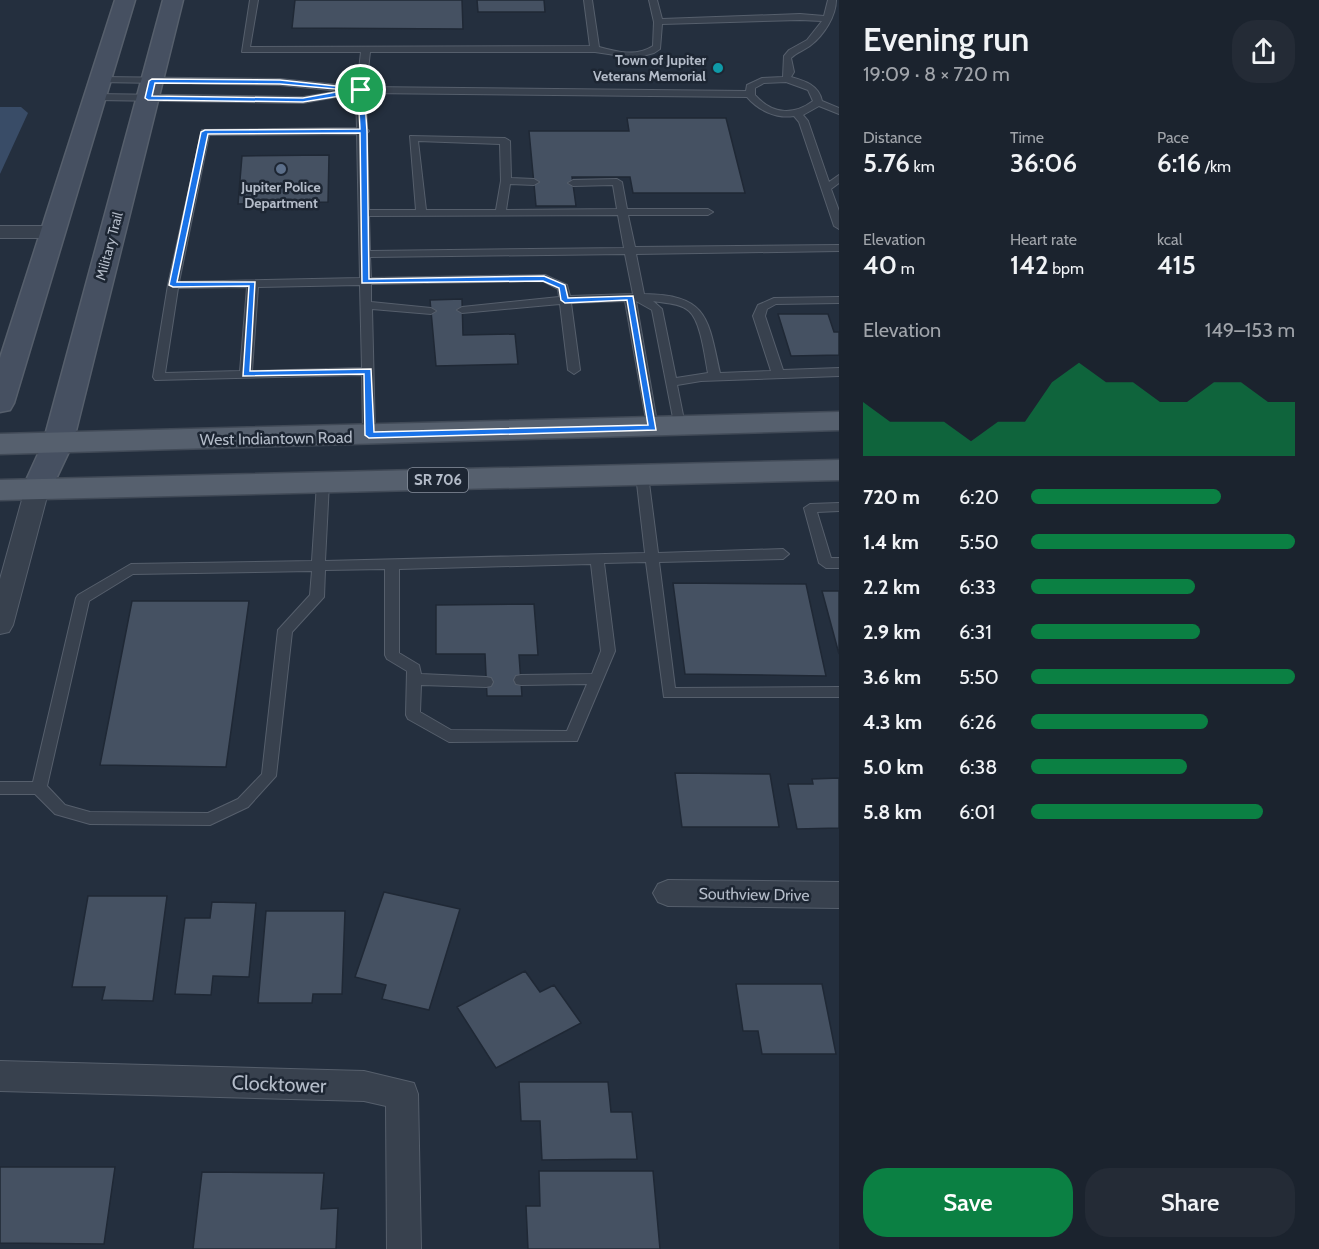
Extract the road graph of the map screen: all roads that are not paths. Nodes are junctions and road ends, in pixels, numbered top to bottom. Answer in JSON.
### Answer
{"nodes":[{"id":1,"x":125,"y":0,"type":"edge"},
{"id":2,"x":173,"y":0,"type":"edge"},
{"id":3,"x":254,"y":0,"type":"edge"},
{"id":4,"x":588,"y":0,"type":"edge"},
{"id":5,"x":653,"y":0,"type":"edge"},
{"id":6,"x":832,"y":0,"type":"edge"},
{"id":7,"x":827,"y":19,"type":"junction"},
{"id":8,"x":658,"y":22,"type":"junction"},
{"id":9,"x":596,"y":49,"type":"junction"},
{"id":10,"x":366,"y":50,"type":"junction"},
{"id":11,"x":786,"y":79,"type":"junction"},
{"id":12,"x":98,"y":89,"type":"junction"},
{"id":13,"x":150,"y":89,"type":"junction"},
{"id":14,"x":361,"y":90,"type":"junction"},
{"id":15,"x":749,"y":94,"type":"junction"},
{"id":16,"x":818,"y":102,"type":"junction"},
{"id":17,"x":839,"y":111,"type":"edge"},
{"id":18,"x":796,"y":113,"type":"junction"},
{"id":19,"x":364,"y":131,"type":"junction"},
{"id":20,"x":839,"y":178,"type":"edge"},
{"id":21,"x":506,"y":181,"type":"junction"},
{"id":22,"x":534,"y":182,"type":"dead end"},
{"id":23,"x":573,"y":183,"type":"dead end"},
{"id":24,"x":826,"y":189,"type":"junction"},
{"id":25,"x":624,"y":211,"type":"junction"},
{"id":26,"x":421,"y":212,"type":"junction"},
{"id":27,"x":501,"y":212,"type":"junction"},
{"id":28,"x":708,"y":212,"type":"dead end"},
{"id":29,"x":364,"y":213,"type":"junction"},
{"id":30,"x":839,"y":226,"type":"edge"},
{"id":31,"x":0,"y":232,"type":"edge"},
{"id":32,"x":54,"y":232,"type":"junction"},
{"id":33,"x":839,"y":248,"type":"edge"},
{"id":34,"x":631,"y":251,"type":"junction"},
{"id":35,"x":364,"y":254,"type":"junction"},
{"id":36,"x":365,"y":281,"type":"junction"},
{"id":37,"x":253,"y":283,"type":"junction"},
{"id":38,"x":173,"y":285,"type":"junction"},
{"id":39,"x":635,"y":297,"type":"junction"},
{"id":40,"x":565,"y":300,"type":"junction"},
{"id":41,"x":839,"y":300,"type":"edge"},
{"id":42,"x":366,"y":305,"type":"junction"},
{"id":43,"x":462,"y":310,"type":"dead end"},
{"id":44,"x":431,"y":311,"type":"dead end"},
{"id":45,"x":574,"y":370,"type":"dead end"},
{"id":46,"x":368,"y":371,"type":"junction"},
{"id":47,"x":839,"y":372,"type":"edge"},
{"id":48,"x":246,"y":374,"type":"junction"},
{"id":49,"x":778,"y":374,"type":"junction"},
{"id":50,"x":715,"y":376,"type":"junction"},
{"id":51,"x":673,"y":382,"type":"junction"},
{"id":52,"x":0,"y":403,"type":"edge"},
{"id":53,"x":839,"y":421,"type":"edge"},
{"id":54,"x":666,"y":427,"type":"junction"},
{"id":55,"x":369,"y":435,"type":"junction"},
{"id":56,"x":58,"y":443,"type":"junction"},
{"id":57,"x":0,"y":444,"type":"edge"},
{"id":58,"x":839,"y":471,"type":"edge"},
{"id":59,"x":642,"y":475,"type":"junction"},
{"id":60,"x":323,"y":483,"type":"junction"},
{"id":61,"x":38,"y":489,"type":"junction"},
{"id":62,"x":0,"y":490,"type":"edge"},
{"id":63,"x":839,"y":507,"type":"edge"},
{"id":64,"x":783,"y":554,"type":"dead end"},
{"id":65,"x":652,"y":558,"type":"junction"},
{"id":66,"x":597,"y":559,"type":"junction"},
{"id":67,"x":839,"y":563,"type":"edge"},
{"id":68,"x":392,"y":564,"type":"junction"},
{"id":69,"x":318,"y":566,"type":"junction"},
{"id":70,"x":0,"y":625,"type":"edge"},
{"id":71,"x":414,"y":679,"type":"junction"},
{"id":72,"x":596,"y":679,"type":"junction"},
{"id":73,"x":521,"y":680,"type":"dead end"},
{"id":74,"x":486,"y":682,"type":"dead end"},
{"id":75,"x":839,"y":692,"type":"edge"},
{"id":76,"x":0,"y":788,"type":"edge"},
{"id":77,"x":39,"y":788,"type":"junction"},
{"id":78,"x":668,"y":893,"type":"dead end"},
{"id":79,"x":839,"y":895,"type":"edge"},
{"id":80,"x":0,"y":1076,"type":"edge"},
{"id":81,"x":404,"y":1249,"type":"edge"}],
"edges":[{"from":1,"to":12,"type":"main road"},
{"from":2,"to":13,"type":"main road","name":"Military Trail"},
{"from":3,"to":10,"type":"lane"},
{"from":4,"to":9,"type":"lane"},
{"from":5,"to":8,"type":"lane"},
{"from":6,"to":7,"type":"lane"},
{"from":7,"to":8,"type":"lane"},
{"from":7,"to":11,"type":"lane"},
{"from":8,"to":9,"type":"lane"},
{"from":9,"to":10,"type":"lane"},
{"from":10,"to":14,"type":"lane"},
{"from":11,"to":15,"type":"lane"},
{"from":11,"to":16,"type":"lane"},
{"from":12,"to":13,"type":"lane"},
{"from":12,"to":13,"type":"lane"},
{"from":12,"to":32,"type":"main road"},
{"from":13,"to":14,"type":"lane"},
{"from":13,"to":14,"type":"lane"},
{"from":13,"to":56,"type":"main road","name":"Military Trail"},
{"from":14,"to":15,"type":"lane"},
{"from":14,"to":19,"type":"lane"},
{"from":15,"to":18,"type":"lane"},
{"from":16,"to":17,"type":"lane"},
{"from":16,"to":18,"type":"lane"},
{"from":18,"to":24,"type":"lane"},
{"from":19,"to":29,"type":"lane"},
{"from":19,"to":38,"type":"lane"},
{"from":20,"to":24,"type":"lane"},
{"from":21,"to":22,"type":"lane"},
{"from":21,"to":26,"type":"lane"},
{"from":21,"to":27,"type":"lane"},
{"from":23,"to":25,"type":"lane"},
{"from":24,"to":30,"type":"lane"},
{"from":25,"to":27,"type":"lane"},
{"from":25,"to":28,"type":"lane"},
{"from":25,"to":34,"type":"lane"},
{"from":26,"to":27,"type":"lane"},
{"from":26,"to":29,"type":"lane"},
{"from":29,"to":35,"type":"lane"},
{"from":31,"to":32,"type":"street"},
{"from":32,"to":52,"type":"main road"},
{"from":33,"to":34,"type":"lane"},
{"from":34,"to":35,"type":"lane"},
{"from":34,"to":39,"type":"lane"},
{"from":35,"to":36,"type":"lane"},
{"from":36,"to":37,"type":"lane"},
{"from":36,"to":40,"type":"lane"},
{"from":36,"to":42,"type":"lane"},
{"from":37,"to":38,"type":"lane"},
{"from":37,"to":48,"type":"lane"},
{"from":38,"to":48,"type":"lane"},
{"from":39,"to":40,"type":"lane"},
{"from":39,"to":50,"type":"lane"},
{"from":39,"to":51,"type":"lane"},
{"from":39,"to":54,"type":"lane"},
{"from":40,"to":43,"type":"lane"},
{"from":40,"to":45,"type":"lane"},
{"from":41,"to":49,"type":"lane"},
{"from":42,"to":44,"type":"lane"},
{"from":42,"to":46,"type":"lane"},
{"from":46,"to":48,"type":"lane"},
{"from":46,"to":55,"type":"lane"},
{"from":47,"to":49,"type":"lane"},
{"from":49,"to":50,"type":"lane"},
{"from":50,"to":51,"type":"lane"},
{"from":51,"to":54,"type":"lane"},
{"from":53,"to":54,"type":"main road","name":"West Indiantown Road"},
{"from":54,"to":55,"type":"main road","name":"West Indiantown Road"},
{"from":55,"to":56,"type":"main road","name":"West Indiantown Road"},
{"from":56,"to":57,"type":"main road","name":"West Indiantown Road"},
{"from":56,"to":61,"type":"main road","name":"Military Trail"},
{"from":58,"to":59,"type":"main road","number":"SR 706"},
{"from":59,"to":60,"type":"main road","number":"SR 706"},
{"from":59,"to":65,"type":"lane"},
{"from":60,"to":61,"type":"main road","number":"SR 706"},
{"from":60,"to":69,"type":"lane"},
{"from":61,"to":62,"type":"main road","number":"SR 706"},
{"from":61,"to":70,"type":"street"},
{"from":63,"to":67,"type":"lane"},
{"from":64,"to":65,"type":"lane"},
{"from":65,"to":66,"type":"lane"},
{"from":65,"to":75,"type":"lane"},
{"from":66,"to":68,"type":"lane"},
{"from":66,"to":72,"type":"lane"},
{"from":68,"to":69,"type":"lane"},
{"from":68,"to":71,"type":"lane"},
{"from":69,"to":77,"type":"lane"},
{"from":69,"to":77,"type":"lane"},
{"from":71,"to":72,"type":"lane"},
{"from":71,"to":74,"type":"lane"},
{"from":72,"to":73,"type":"lane"},
{"from":76,"to":77,"type":"lane"},
{"from":78,"to":79,"type":"street","name":"Southview Drive"},
{"from":80,"to":81,"type":"street","name":"Clocktower"}]}
